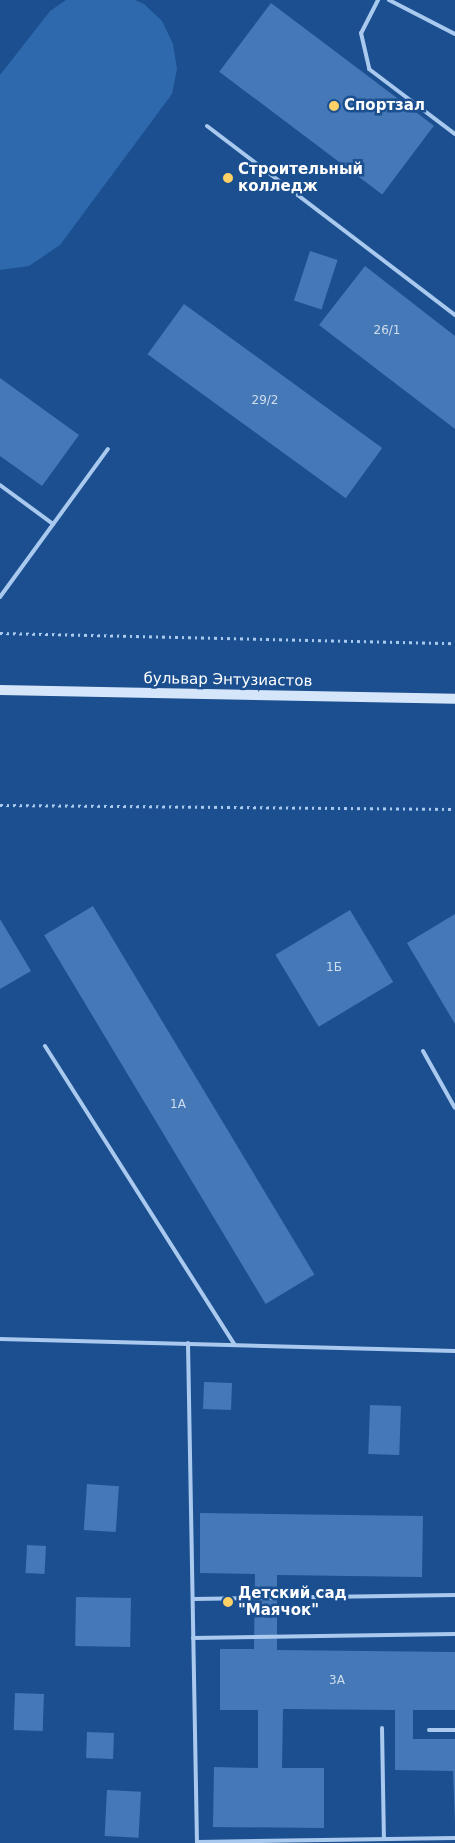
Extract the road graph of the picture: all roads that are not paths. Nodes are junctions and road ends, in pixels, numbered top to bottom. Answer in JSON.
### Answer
{"nodes":[{"id":1,"x":378,"y":0,"type":"edge"},
{"id":2,"x":388,"y":0,"type":"edge"},
{"id":3,"x":455,"y":34,"type":"edge"},
{"id":4,"x":207,"y":126,"type":"dead end"},
{"id":5,"x":455,"y":134,"type":"edge"},
{"id":6,"x":455,"y":316,"type":"edge"},
{"id":7,"x":108,"y":449,"type":"dead end"},
{"id":8,"x":0,"y":485,"type":"edge"},
{"id":9,"x":53,"y":524,"type":"junction"},
{"id":10,"x":0,"y":598,"type":"edge"},
{"id":11,"x":0,"y":690,"type":"edge"},
{"id":12,"x":455,"y":699,"type":"edge"},
{"id":13,"x":44,"y":1046,"type":"dead end"},
{"id":14,"x":423,"y":1051,"type":"dead end"},
{"id":15,"x":455,"y":1108,"type":"edge"},
{"id":16,"x":0,"y":1339,"type":"edge"},
{"id":17,"x":188,"y":1344,"type":"junction"},
{"id":18,"x":235,"y":1345,"type":"junction"},
{"id":19,"x":455,"y":1351,"type":"edge"},
{"id":20,"x":455,"y":1594,"type":"edge"},
{"id":21,"x":193,"y":1599,"type":"junction"},
{"id":22,"x":455,"y":1634,"type":"edge"},
{"id":23,"x":193,"y":1638,"type":"junction"},
{"id":24,"x":382,"y":1728,"type":"dead end"},
{"id":25,"x":429,"y":1730,"type":"dead end"},
{"id":26,"x":455,"y":1730,"type":"edge"},
{"id":27,"x":455,"y":1838,"type":"edge"},
{"id":28,"x":384,"y":1839,"type":"junction"},
{"id":29,"x":197,"y":1843,"type":"edge"}],
"edges":[{"from":1,"to":5,"type":"lane"},
{"from":2,"to":3,"type":"lane"},
{"from":4,"to":6,"type":"lane"},
{"from":7,"to":9,"type":"lane"},
{"from":8,"to":9,"type":"lane"},
{"from":9,"to":10,"type":"lane"},
{"from":11,"to":12,"type":"main road","name":"бульвар Энтузиастов"},
{"from":13,"to":18,"type":"lane"},
{"from":14,"to":15,"type":"lane"},
{"from":16,"to":17,"type":"lane"},
{"from":17,"to":18,"type":"lane"},
{"from":17,"to":21,"type":"lane"},
{"from":18,"to":19,"type":"lane"},
{"from":20,"to":21,"type":"lane"},
{"from":21,"to":23,"type":"lane"},
{"from":22,"to":23,"type":"lane"},
{"from":23,"to":29,"type":"lane"},
{"from":24,"to":28,"type":"lane"},
{"from":25,"to":26,"type":"lane"},
{"from":27,"to":28,"type":"lane"},
{"from":28,"to":29,"type":"lane"}]}
